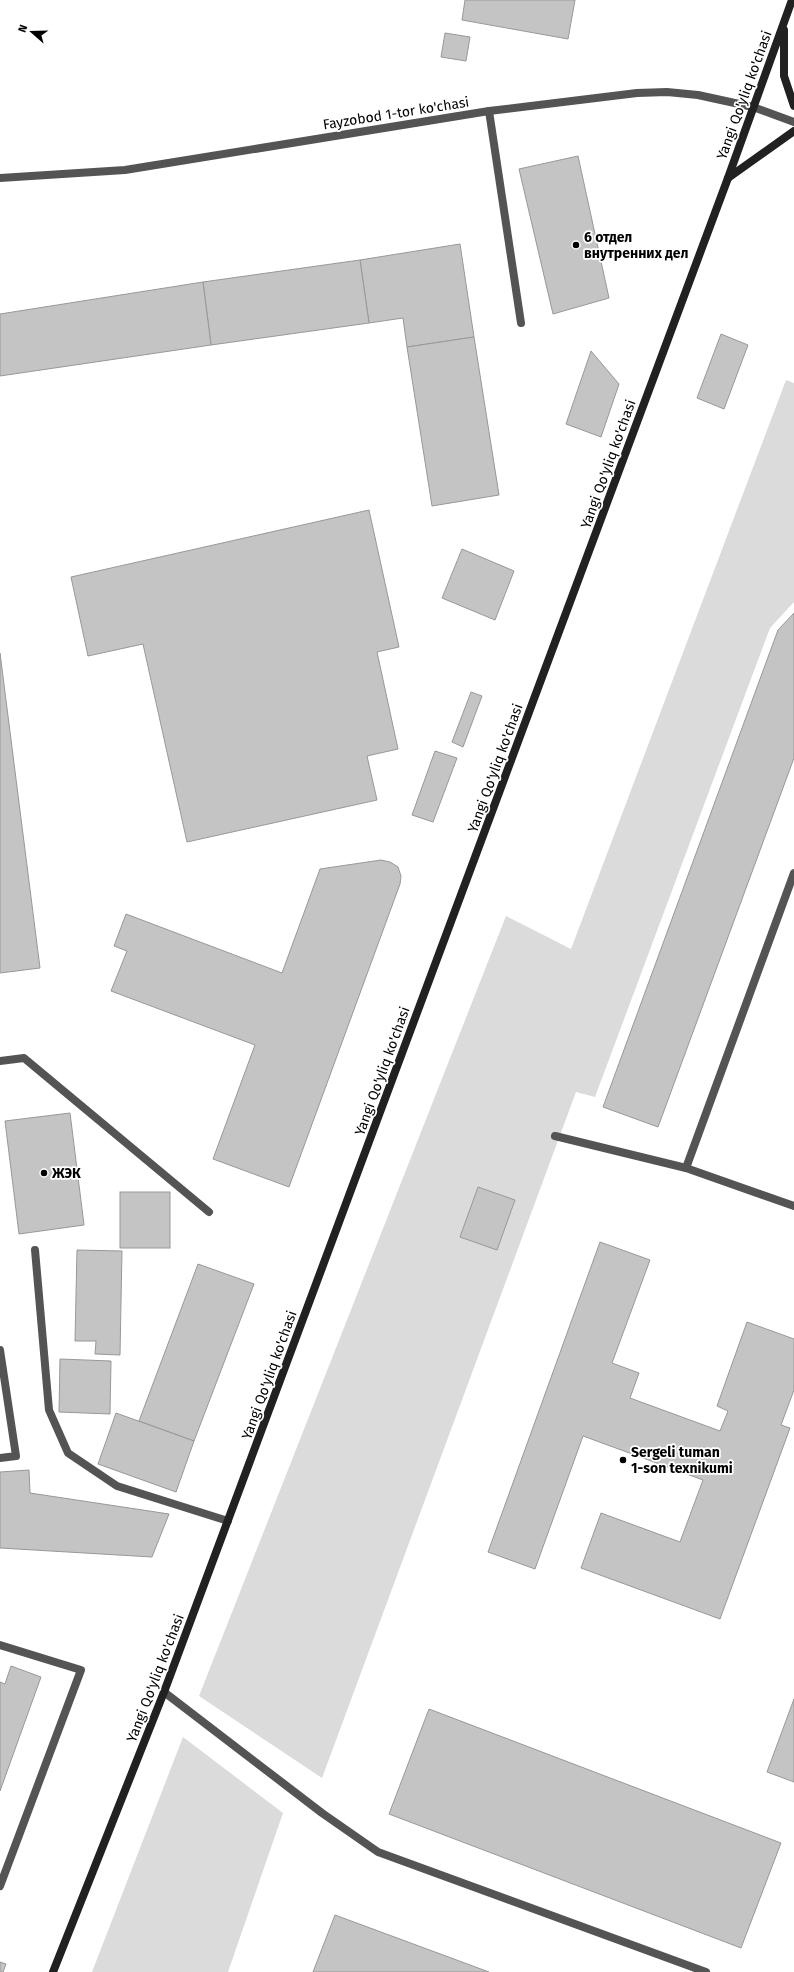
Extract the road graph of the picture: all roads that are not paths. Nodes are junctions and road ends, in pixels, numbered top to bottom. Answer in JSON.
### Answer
{"nodes":[{"id":1,"x":792,"y":0,"type":"edge"},
{"id":2,"x":784,"y":21,"type":"junction"},
{"id":3,"x":794,"y":106,"type":"edge"},
{"id":4,"x":753,"y":107,"type":"junction"},
{"id":5,"x":488,"y":111,"type":"junction"},
{"id":6,"x":794,"y":122,"type":"edge"},
{"id":7,"x":794,"y":131,"type":"edge"},
{"id":8,"x":0,"y":178,"type":"edge"},
{"id":9,"x":728,"y":178,"type":"junction"},
{"id":10,"x":521,"y":323,"type":"dead end"},
{"id":11,"x":794,"y":873,"type":"edge"},
{"id":12,"x":0,"y":1061,"type":"edge"},
{"id":13,"x":555,"y":1136,"type":"dead end"},
{"id":14,"x":686,"y":1168,"type":"junction"},
{"id":15,"x":794,"y":1206,"type":"edge"},
{"id":16,"x":209,"y":1212,"type":"dead end"},
{"id":17,"x":35,"y":1250,"type":"dead end"},
{"id":18,"x":0,"y":1350,"type":"edge"},
{"id":19,"x":0,"y":1458,"type":"edge"},
{"id":20,"x":228,"y":1521,"type":"junction"},
{"id":21,"x":0,"y":1646,"type":"edge"},
{"id":22,"x":164,"y":1692,"type":"junction"},
{"id":23,"x":0,"y":1886,"type":"edge"},
{"id":24,"x":53,"y":1972,"type":"edge"},
{"id":25,"x":706,"y":1972,"type":"edge"}],
"edges":[{"from":1,"to":2,"type":"street","name":"Yangi Qo'yliq ko'chasi"},
{"from":2,"to":3,"type":"street","name":"Yangi Qo'yliq ko'chasi"},
{"from":2,"to":4,"type":"street","name":"Yangi Qo'yliq ko'chasi"},
{"from":4,"to":5,"type":"street","name":"Fayzobod 1-tor ko'chasi"},
{"from":4,"to":6,"type":"street","name":"Fayzobod 1-tor ko'chasi"},
{"from":4,"to":9,"type":"street","name":"Yangi Qo'yliq ko'chasi"},
{"from":5,"to":8,"type":"street","name":"Fayzobod 1-tor ko'chasi"},
{"from":5,"to":10,"type":"street"},
{"from":7,"to":9,"type":"street","name":"Yangi Qo'yliq ko'chasi"},
{"from":9,"to":20,"type":"street","name":"Yangi Qo'yliq ko'chasi"},
{"from":11,"to":14,"type":"street"},
{"from":12,"to":16,"type":"street"},
{"from":13,"to":14,"type":"street"},
{"from":14,"to":15,"type":"street"},
{"from":17,"to":20,"type":"street"},
{"from":18,"to":19,"type":"street"},
{"from":20,"to":22,"type":"street","name":"Yangi Qo'yliq ko'chasi"},
{"from":21,"to":23,"type":"street"},
{"from":22,"to":24,"type":"street","name":"Yangi Qo'yliq ko'chasi"},
{"from":22,"to":25,"type":"street"}]}
